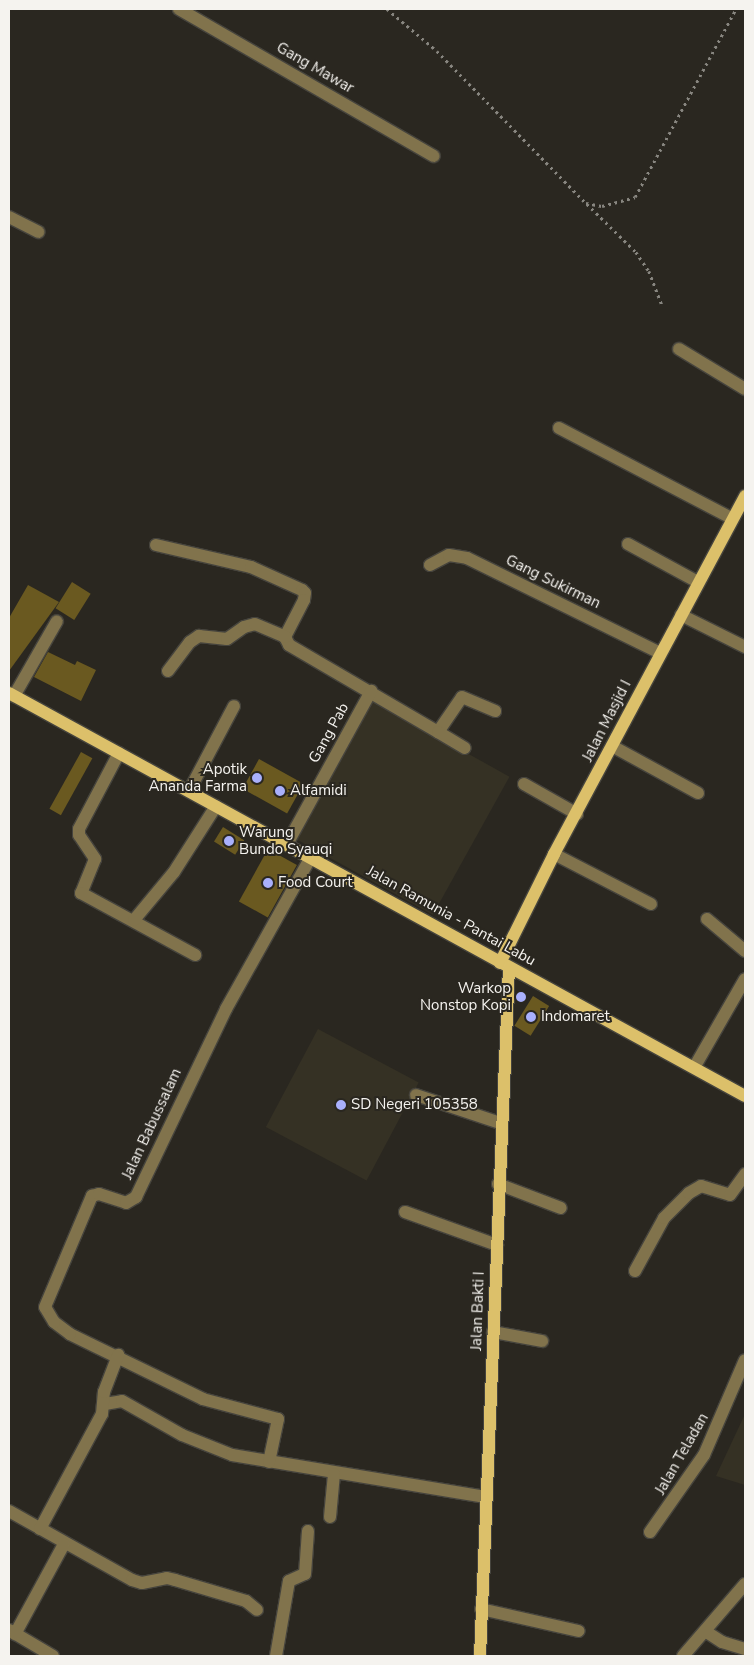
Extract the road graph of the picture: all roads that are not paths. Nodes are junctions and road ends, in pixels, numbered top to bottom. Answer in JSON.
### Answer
{"nodes":[{"id":1,"x":179,"y":9,"type":"edge"},
{"id":2,"x":434,"y":156,"type":"dead end"},
{"id":3,"x":9,"y":217,"type":"edge"},
{"id":4,"x":38,"y":232,"type":"dead end"},
{"id":5,"x":679,"y":349,"type":"dead end"},
{"id":6,"x":745,"y":389,"type":"edge"},
{"id":7,"x":559,"y":428,"type":"dead end"},
{"id":8,"x":745,"y":496,"type":"edge"},
{"id":9,"x":733,"y":519,"type":"junction"},
{"id":10,"x":628,"y":544,"type":"dead end"},
{"id":11,"x":156,"y":545,"type":"dead end"},
{"id":12,"x":430,"y":565,"type":"dead end"},
{"id":13,"x":698,"y":582,"type":"junction"},
{"id":14,"x":681,"y":615,"type":"junction"},
{"id":15,"x":57,"y":621,"type":"dead end"},
{"id":16,"x":285,"y":637,"type":"junction"},
{"id":17,"x":745,"y":647,"type":"edge"},
{"id":18,"x":660,"y":653,"type":"junction"},
{"id":19,"x":168,"y":671,"type":"dead end"},
{"id":20,"x":371,"y":690,"type":"junction"},
{"id":21,"x":11,"y":694,"type":"edge"},
{"id":22,"x":234,"y":706,"type":"dead end"},
{"id":23,"x":495,"y":711,"type":"dead end"},
{"id":24,"x":438,"y":732,"type":"junction"},
{"id":25,"x":612,"y":746,"type":"junction"},
{"id":26,"x":465,"y":748,"type":"dead end"},
{"id":27,"x":119,"y":753,"type":"junction"},
{"id":28,"x":524,"y":784,"type":"dead end"},
{"id":29,"x":189,"y":791,"type":"junction"},
{"id":30,"x":698,"y":793,"type":"dead end"},
{"id":31,"x":216,"y":806,"type":"junction"},
{"id":32,"x":577,"y":814,"type":"junction"},
{"id":33,"x":287,"y":844,"type":"junction"},
{"id":34,"x":554,"y":854,"type":"junction"},
{"id":35,"x":311,"y":857,"type":"junction"},
{"id":36,"x":651,"y":904,"type":"dead end"},
{"id":37,"x":707,"y":919,"type":"dead end"},
{"id":38,"x":134,"y":920,"type":"junction"},
{"id":39,"x":745,"y":951,"type":"edge"},
{"id":40,"x":195,"y":955,"type":"dead end"},
{"id":41,"x":504,"y":966,"type":"junction"},
{"id":42,"x":745,"y":979,"type":"edge"},
{"id":43,"x":695,"y":1066,"type":"junction"},
{"id":44,"x":416,"y":1095,"type":"dead end"},
{"id":45,"x":745,"y":1096,"type":"edge"},
{"id":46,"x":500,"y":1124,"type":"junction"},
{"id":47,"x":745,"y":1174,"type":"edge"},
{"id":48,"x":498,"y":1184,"type":"junction"},
{"id":49,"x":561,"y":1208,"type":"dead end"},
{"id":50,"x":405,"y":1212,"type":"dead end"},
{"id":51,"x":497,"y":1245,"type":"junction"},
{"id":52,"x":635,"y":1271,"type":"dead end"},
{"id":53,"x":493,"y":1332,"type":"junction"},
{"id":54,"x":542,"y":1341,"type":"dead end"},
{"id":55,"x":118,"y":1356,"type":"junction"},
{"id":56,"x":745,"y":1360,"type":"edge"},
{"id":57,"x":105,"y":1404,"type":"junction"},
{"id":58,"x":269,"y":1462,"type":"junction"},
{"id":59,"x":334,"y":1474,"type":"junction"},
{"id":60,"x":486,"y":1497,"type":"junction"},
{"id":61,"x":9,"y":1511,"type":"edge"},
{"id":62,"x":330,"y":1518,"type":"dead end"},
{"id":63,"x":40,"y":1529,"type":"junction"},
{"id":64,"x":308,"y":1531,"type":"dead end"},
{"id":65,"x":650,"y":1532,"type":"dead end"},
{"id":66,"x":64,"y":1544,"type":"junction"},
{"id":67,"x":745,"y":1584,"type":"edge"},
{"id":68,"x":481,"y":1609,"type":"junction"},
{"id":69,"x":258,"y":1610,"type":"dead end"},
{"id":70,"x":12,"y":1632,"type":"edge"},
{"id":71,"x":579,"y":1632,"type":"dead end"},
{"id":72,"x":708,"y":1634,"type":"junction"},
{"id":73,"x":745,"y":1649,"type":"edge"},
{"id":74,"x":53,"y":1656,"type":"edge"},
{"id":75,"x":276,"y":1656,"type":"edge"},
{"id":76,"x":480,"y":1656,"type":"edge"},
{"id":77,"x":683,"y":1656,"type":"edge"}],
"edges":[{"from":1,"to":2,"type":"street","name":"Gang Mawar"},
{"from":3,"to":4,"type":"street"},
{"from":5,"to":6,"type":"street"},
{"from":7,"to":9,"type":"street"},
{"from":8,"to":9,"type":"main road","name":"Jalan Masjid I"},
{"from":9,"to":13,"type":"main road","name":"Jalan Masjid I"},
{"from":10,"to":13,"type":"street"},
{"from":11,"to":16,"type":"street"},
{"from":12,"to":18,"type":"street","name":"Gang Sukirman"},
{"from":13,"to":14,"type":"main road","name":"Jalan Masjid I"},
{"from":14,"to":17,"type":"street"},
{"from":14,"to":18,"type":"main road","name":"Jalan Masjid I"},
{"from":15,"to":21,"type":"street"},
{"from":16,"to":19,"type":"street"},
{"from":16,"to":20,"type":"street"},
{"from":18,"to":25,"type":"main road","name":"Jalan Masjid I"},
{"from":20,"to":24,"type":"street"},
{"from":20,"to":33,"type":"street","name":"Gang Pab"},
{"from":21,"to":27,"type":"main road","name":"Jalan Ramunia - Pantai Labu"},
{"from":22,"to":29,"type":"street"},
{"from":23,"to":24,"type":"street"},
{"from":24,"to":26,"type":"street"},
{"from":25,"to":30,"type":"street"},
{"from":25,"to":32,"type":"main road","name":"Jalan Masjid I"},
{"from":27,"to":29,"type":"main road","name":"Jalan Ramunia - Pantai Labu"},
{"from":27,"to":38,"type":"street"},
{"from":28,"to":32,"type":"street"},
{"from":29,"to":31,"type":"main road","name":"Jalan Ramunia - Pantai Labu"},
{"from":31,"to":33,"type":"main road","name":"Jalan Ramunia - Pantai Labu"},
{"from":31,"to":38,"type":"street"},
{"from":32,"to":34,"type":"main road","name":"Jalan Masjid I"},
{"from":33,"to":35,"type":"main road","name":"Jalan Ramunia - Pantai Labu"},
{"from":34,"to":36,"type":"street"},
{"from":34,"to":41,"type":"main road","name":"Jalan Masjid I"},
{"from":35,"to":41,"type":"main road","name":"Jalan Ramunia - Pantai Labu"},
{"from":35,"to":55,"type":"street","name":"Jalan Babussalam"},
{"from":37,"to":39,"type":"street"},
{"from":38,"to":40,"type":"street"},
{"from":41,"to":43,"type":"main road","name":"Jalan Ramunia - Pantai Labu"},
{"from":41,"to":46,"type":"main road","name":"Jalan Bakti I"},
{"from":42,"to":43,"type":"street"},
{"from":43,"to":45,"type":"main road","name":"Jalan Ramunia - Pantai Labu"},
{"from":44,"to":46,"type":"street"},
{"from":46,"to":48,"type":"main road","name":"Jalan Bakti I"},
{"from":47,"to":52,"type":"street"},
{"from":48,"to":49,"type":"street"},
{"from":48,"to":51,"type":"main road","name":"Jalan Bakti I"},
{"from":50,"to":51,"type":"street"},
{"from":51,"to":53,"type":"main road","name":"Jalan Bakti I"},
{"from":53,"to":54,"type":"street"},
{"from":53,"to":60,"type":"main road","name":"Jalan Bakti I"},
{"from":55,"to":57,"type":"street"},
{"from":55,"to":58,"type":"street","name":"Jalan Babussalam"},
{"from":56,"to":65,"type":"street","name":"Jalan Teladan"},
{"from":57,"to":58,"type":"street"},
{"from":57,"to":63,"type":"street"},
{"from":58,"to":59,"type":"street"},
{"from":59,"to":60,"type":"street"},
{"from":59,"to":62,"type":"street"},
{"from":60,"to":68,"type":"main road","name":"Jalan Bakti I"},
{"from":61,"to":63,"type":"street"},
{"from":63,"to":66,"type":"street"},
{"from":64,"to":75,"type":"street"},
{"from":66,"to":69,"type":"street"},
{"from":66,"to":70,"type":"street"},
{"from":67,"to":72,"type":"street"},
{"from":68,"to":71,"type":"street"},
{"from":68,"to":76,"type":"main road","name":"Jalan Bakti I"},
{"from":70,"to":74,"type":"street"},
{"from":72,"to":73,"type":"street"},
{"from":72,"to":77,"type":"street"}]}
